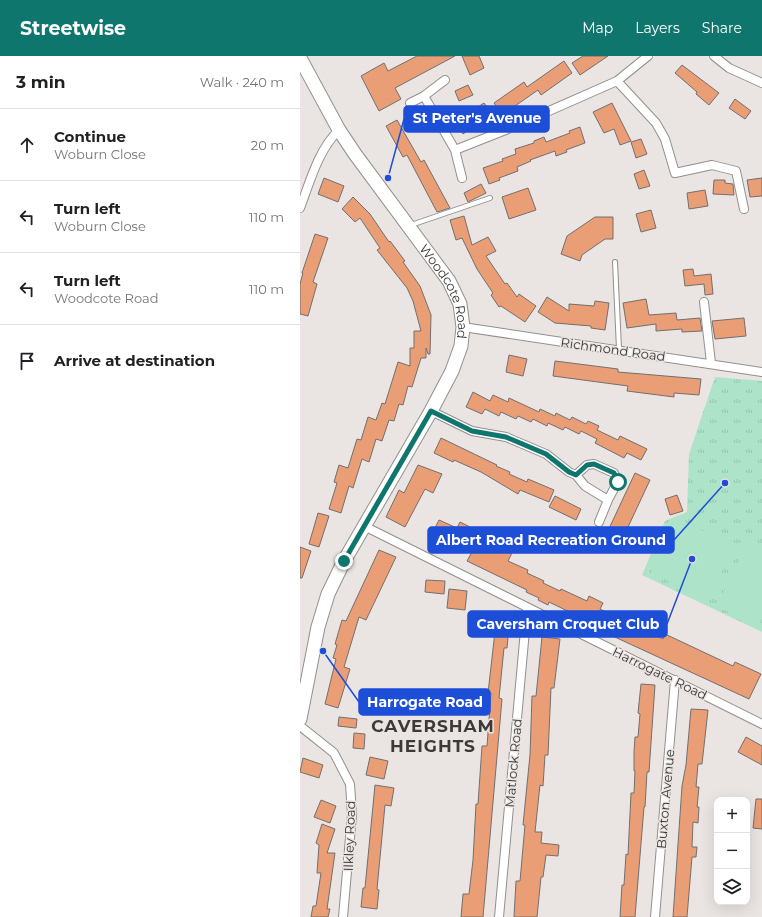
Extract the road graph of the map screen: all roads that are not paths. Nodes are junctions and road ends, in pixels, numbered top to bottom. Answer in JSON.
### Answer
{"nodes":[{"id":1,"x":648,"y":56,"type":"edge"},
{"id":2,"x":714,"y":56,"type":"edge"},
{"id":3,"x":300,"y":58,"type":"edge"},
{"id":4,"x":445,"y":80,"type":"dead end"},
{"id":5,"x":617,"y":81,"type":"junction"},
{"id":6,"x":762,"y":83,"type":"edge"},
{"id":7,"x":424,"y":96,"type":"junction"},
{"id":8,"x":410,"y":103,"type":"dead end"},
{"id":9,"x":339,"y":130,"type":"junction"},
{"id":10,"x":455,"y":150,"type":"junction"},
{"id":11,"x":462,"y":178,"type":"dead end"},
{"id":12,"x":490,"y":198,"type":"dead end"},
{"id":13,"x":300,"y":208,"type":"edge"},
{"id":14,"x":744,"y":209,"type":"dead end"},
{"id":15,"x":408,"y":226,"type":"junction"},
{"id":16,"x":615,"y":262,"type":"dead end"},
{"id":17,"x":704,"y":302,"type":"dead end"},
{"id":18,"x":463,"y":327,"type":"junction"},
{"id":19,"x":619,"y":349,"type":"junction"},
{"id":20,"x":711,"y":363,"type":"junction"},
{"id":21,"x":762,"y":372,"type":"edge"},
{"id":22,"x":431,"y":411,"type":"junction"},
{"id":23,"x":576,"y":475,"type":"junction"},
{"id":24,"x":608,"y":500,"type":"junction"},
{"id":25,"x":599,"y":522,"type":"dead end"},
{"id":26,"x":364,"y":526,"type":"junction"},
{"id":27,"x":527,"y":608,"type":"junction"},
{"id":28,"x":675,"y":680,"type":"junction"},
{"id":29,"x":300,"y":719,"type":"edge"},
{"id":30,"x":762,"y":724,"type":"edge"},
{"id":31,"x":300,"y":726,"type":"edge"},
{"id":32,"x":343,"y":917,"type":"edge"},
{"id":33,"x":500,"y":917,"type":"edge"},
{"id":34,"x":655,"y":917,"type":"edge"}],
"edges":[{"from":1,"to":5,"type":"street"},
{"from":2,"to":6,"type":"street"},
{"from":3,"to":9,"type":"main road","name":"Woodcote Road"},
{"from":4,"to":7,"type":"street"},
{"from":5,"to":10,"type":"street"},
{"from":5,"to":14,"type":"street"},
{"from":7,"to":8,"type":"street"},
{"from":7,"to":10,"type":"street"},
{"from":9,"to":13,"type":"street"},
{"from":9,"to":15,"type":"main road","name":"Woodcote Road"},
{"from":10,"to":11,"type":"street"},
{"from":12,"to":15,"type":"lane"},
{"from":15,"to":18,"type":"main road","name":"Woodcote Road"},
{"from":16,"to":19,"type":"lane"},
{"from":17,"to":20,"type":"street"},
{"from":18,"to":19,"type":"street","name":"Richmond Road"},
{"from":18,"to":22,"type":"main road","name":"Woodcote Road"},
{"from":19,"to":20,"type":"street","name":"Richmond Road"},
{"from":20,"to":21,"type":"street","name":"Richmond Road"},
{"from":22,"to":23,"type":"street"},
{"from":22,"to":26,"type":"main road","name":"Woodcote Road"},
{"from":23,"to":24,"type":"street"},
{"from":23,"to":24,"type":"street"},
{"from":24,"to":25,"type":"street"},
{"from":26,"to":27,"type":"street","name":"Harrogate Road"},
{"from":26,"to":29,"type":"main road","name":"Woodcote Road"},
{"from":27,"to":28,"type":"street","name":"Harrogate Road"},
{"from":27,"to":33,"type":"street","name":"Matlock Road"},
{"from":28,"to":30,"type":"street","name":"Harrogate Road"},
{"from":28,"to":34,"type":"street","name":"Buxton Avenue"},
{"from":31,"to":32,"type":"street","name":"Ilkley Road"}]}
